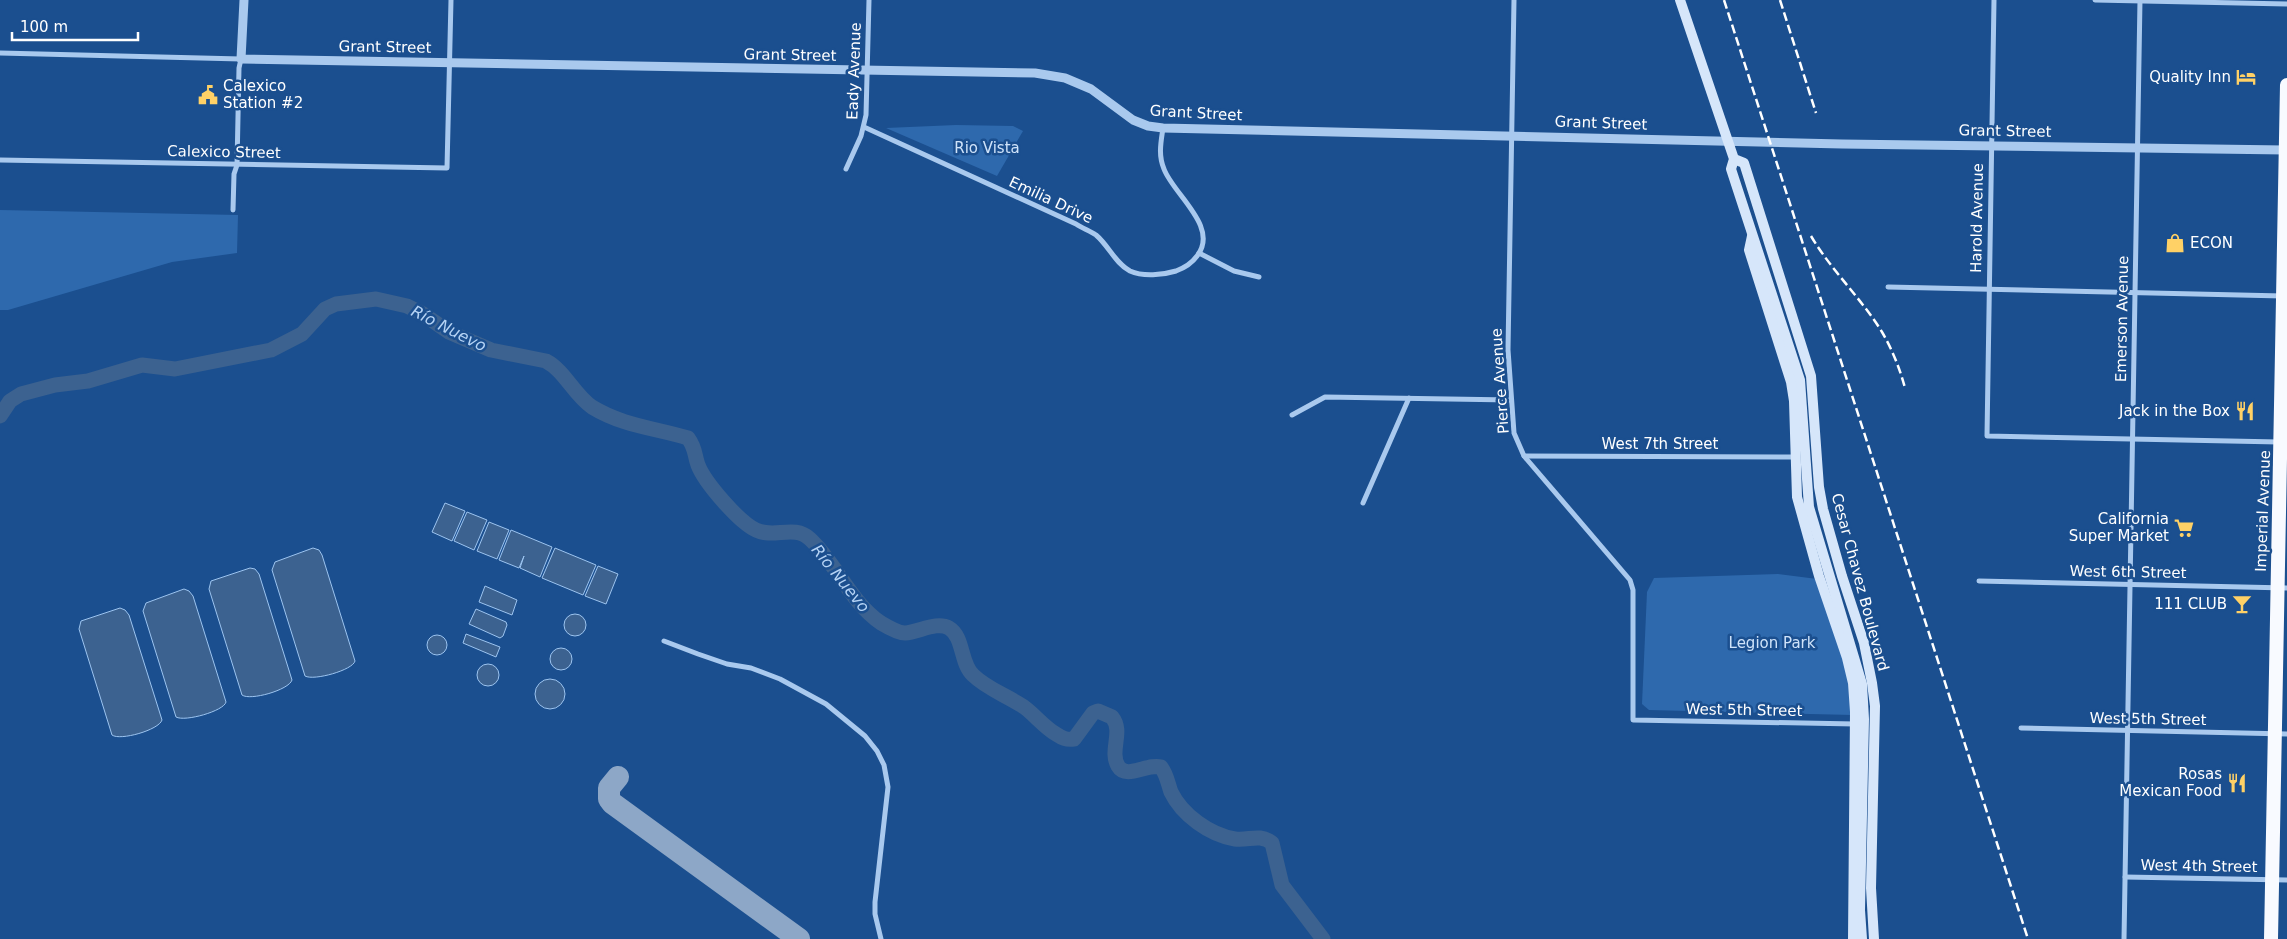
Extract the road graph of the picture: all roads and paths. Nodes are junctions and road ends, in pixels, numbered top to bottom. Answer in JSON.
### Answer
{"nodes":[{"id":1,"x":244,"y":0,"type":"edge"},
{"id":2,"x":451,"y":0,"type":"edge"},
{"id":3,"x":869,"y":0,"type":"edge"},
{"id":4,"x":1514,"y":0,"type":"edge"},
{"id":5,"x":1680,"y":0,"type":"edge"},
{"id":6,"x":1994,"y":0,"type":"edge"},
{"id":7,"x":2095,"y":0,"type":"edge"},
{"id":8,"x":2140,"y":0,"type":"edge"},
{"id":9,"x":2287,"y":4,"type":"edge"},
{"id":10,"x":0,"y":53,"type":"edge"},
{"id":11,"x":242,"y":59,"type":"junction"},
{"id":12,"x":449,"y":62,"type":"junction"},
{"id":13,"x":868,"y":70,"type":"junction"},
{"id":14,"x":2287,"y":85,"type":"edge"},
{"id":15,"x":864,"y":126,"type":"junction"},
{"id":16,"x":1163,"y":128,"type":"junction"},
{"id":17,"x":1512,"y":135,"type":"junction"},
{"id":18,"x":1727,"y":140,"type":"junction"},
{"id":19,"x":1991,"y":145,"type":"junction"},
{"id":20,"x":2137,"y":147,"type":"junction"},
{"id":21,"x":2285,"y":150,"type":"junction"},
{"id":22,"x":1734,"y":159,"type":"junction"},
{"id":23,"x":0,"y":160,"type":"edge"},
{"id":24,"x":237,"y":165,"type":"junction"},
{"id":25,"x":846,"y":169,"type":"dead end"},
{"id":26,"x":2286,"y":180,"type":"edge"},
{"id":27,"x":233,"y":210,"type":"dead end"},
{"id":28,"x":1752,"y":235,"type":"junction"},
{"id":29,"x":1199,"y":253,"type":"junction"},
{"id":30,"x":1259,"y":277,"type":"dead end"},
{"id":31,"x":1888,"y":287,"type":"dead end"},
{"id":32,"x":1989,"y":289,"type":"junction"},
{"id":33,"x":2134,"y":293,"type":"junction"},
{"id":34,"x":2283,"y":296,"type":"junction"},
{"id":35,"x":1409,"y":398,"type":"junction"},
{"id":36,"x":1511,"y":400,"type":"junction"},
{"id":37,"x":1292,"y":414,"type":"dead end"},
{"id":38,"x":2132,"y":440,"type":"junction"},
{"id":39,"x":2284,"y":442,"type":"edge"},
{"id":40,"x":1524,"y":456,"type":"junction"},
{"id":41,"x":1796,"y":457,"type":"junction"},
{"id":42,"x":1363,"y":503,"type":"dead end"},
{"id":43,"x":1979,"y":581,"type":"dead end"},
{"id":44,"x":2129,"y":584,"type":"junction"},
{"id":45,"x":2282,"y":588,"type":"edge"},
{"id":46,"x":664,"y":641,"type":"dead end"},
{"id":47,"x":1633,"y":720,"type":"joint"},
{"id":48,"x":1855,"y":724,"type":"junction"},
{"id":49,"x":2021,"y":728,"type":"dead end"},
{"id":50,"x":2127,"y":731,"type":"junction"},
{"id":51,"x":2281,"y":734,"type":"edge"},
{"id":52,"x":2125,"y":877,"type":"junction"},
{"id":53,"x":2280,"y":880,"type":"edge"},
{"id":54,"x":881,"y":939,"type":"edge"},
{"id":55,"x":1853,"y":939,"type":"edge"},
{"id":56,"x":1862,"y":939,"type":"edge"},
{"id":57,"x":1874,"y":939,"type":"edge"},
{"id":58,"x":2124,"y":939,"type":"edge"},
{"id":59,"x":2271,"y":939,"type":"edge"}],
"edges":[{"from":1,"to":11,"type":"street"},
{"from":2,"to":12,"type":"street"},
{"from":3,"to":13,"type":"street","name":"Eady Avenue"},
{"from":4,"to":17,"type":"street","name":"Pierce Avenue"},
{"from":5,"to":18,"type":"main road","name":"Cesar Chavez Boulevard"},
{"from":6,"to":19,"type":"street","name":"Harold Avenue"},
{"from":7,"to":8,"type":"street"},
{"from":8,"to":9,"type":"street"},
{"from":8,"to":20,"type":"street","name":"Emerson Avenue"},
{"from":10,"to":11,"type":"street","name":"Grant Street"},
{"from":11,"to":12,"type":"street","name":"Grant Street"},
{"from":11,"to":24,"type":"street"},
{"from":12,"to":13,"type":"street","name":"Grant Street"},
{"from":12,"to":24,"type":"street","name":"Calexico Street"},
{"from":13,"to":15,"type":"street","name":"Eady Avenue"},
{"from":13,"to":16,"type":"street","name":"Grant Street"},
{"from":14,"to":21,"type":"highway","name":"Imperial Avenue"},
{"from":15,"to":25,"type":"street","name":"Eady Avenue"},
{"from":15,"to":29,"type":"street","name":"Emilia Drive"},
{"from":16,"to":17,"type":"street","name":"Grant Street"},
{"from":16,"to":29,"type":"street"},
{"from":17,"to":18,"type":"street","name":"Grant Street"},
{"from":17,"to":36,"type":"street","name":"Pierce Avenue"},
{"from":18,"to":19,"type":"street","name":"Grant Street"},
{"from":18,"to":22,"type":"main road","name":"Cesar Chavez Boulevard"},
{"from":19,"to":20,"type":"street","name":"Grant Street"},
{"from":19,"to":32,"type":"street","name":"Harold Avenue"},
{"from":20,"to":21,"type":"street","name":"Grant Street"},
{"from":20,"to":33,"type":"street","name":"Emerson Avenue"},
{"from":21,"to":26,"type":"highway","name":"Imperial Avenue"},
{"from":22,"to":28,"type":"main road","name":"Cesar Chavez Boulevard"},
{"from":22,"to":57,"type":"main road","name":"Cesar Chavez Boulevard"},
{"from":23,"to":24,"type":"street","name":"Calexico Street"},
{"from":24,"to":27,"type":"street"},
{"from":26,"to":34,"type":"highway","name":"Imperial Avenue"},
{"from":28,"to":41,"type":"main road"},
{"from":28,"to":56,"type":"main road","name":"Cesar Chavez Boulevard"},
{"from":29,"to":30,"type":"street"},
{"from":31,"to":32,"type":"street"},
{"from":32,"to":33,"type":"street"},
{"from":32,"to":38,"type":"street","name":"Harold Avenue"},
{"from":33,"to":34,"type":"street"},
{"from":33,"to":38,"type":"street","name":"Emerson Avenue"},
{"from":34,"to":39,"type":"highway","name":"Imperial Avenue"},
{"from":35,"to":36,"type":"street"},
{"from":35,"to":37,"type":"street"},
{"from":35,"to":42,"type":"street"},
{"from":36,"to":40,"type":"street","name":"Pierce Avenue"},
{"from":38,"to":39,"type":"street"},
{"from":38,"to":44,"type":"street","name":"Emerson Avenue"},
{"from":39,"to":45,"type":"highway","name":"Imperial Avenue"},
{"from":40,"to":41,"type":"street","name":"West 7th Street"},
{"from":40,"to":47,"type":"street","name":"Pierce Avenue"},
{"from":41,"to":48,"type":"main road"},
{"from":43,"to":44,"type":"street","name":"West 6th Street"},
{"from":44,"to":45,"type":"street","name":"West 6th Street"},
{"from":44,"to":50,"type":"street","name":"Emerson Avenue"},
{"from":45,"to":51,"type":"highway","name":"Imperial Avenue"},
{"from":46,"to":54,"type":"street"},
{"from":47,"to":48,"type":"street","name":"West 5th Street"},
{"from":48,"to":55,"type":"main road"},
{"from":49,"to":50,"type":"street","name":"West 5th Street"},
{"from":50,"to":51,"type":"street","name":"West 5th Street"},
{"from":50,"to":52,"type":"street","name":"Emerson Avenue"},
{"from":51,"to":53,"type":"highway","name":"Imperial Avenue"},
{"from":52,"to":53,"type":"street","name":"West 4th Street"},
{"from":52,"to":58,"type":"street","name":"Emerson Avenue"},
{"from":53,"to":59,"type":"highway","name":"Imperial Avenue"}]}
